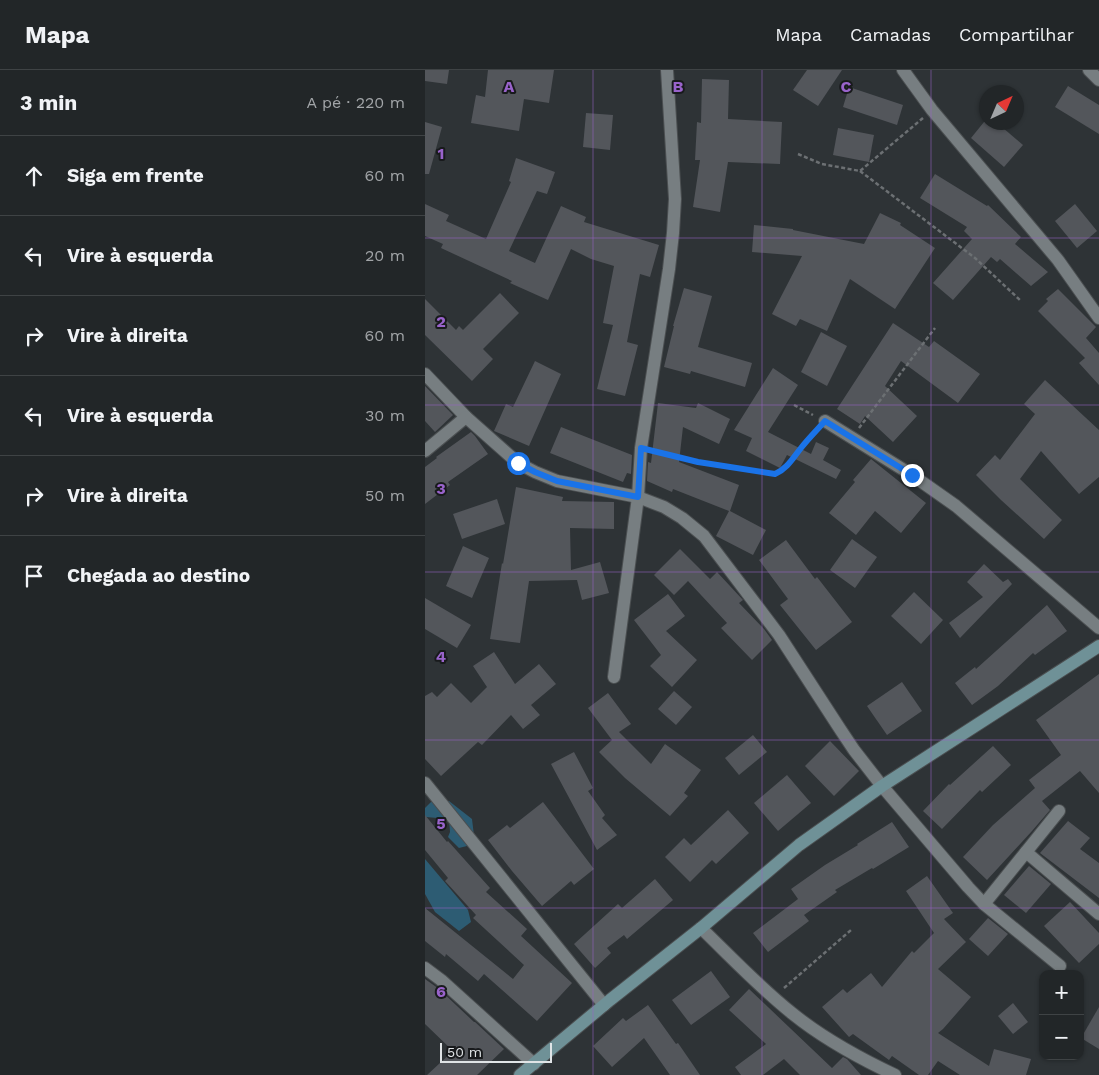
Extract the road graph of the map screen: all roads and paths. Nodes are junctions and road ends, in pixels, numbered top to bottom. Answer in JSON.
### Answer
{"nodes":[{"id":1,"x":667,"y":70,"type":"edge"},
{"id":2,"x":903,"y":70,"type":"edge"},
{"id":3,"x":1089,"y":70,"type":"edge"},
{"id":4,"x":1099,"y":80,"type":"edge"},
{"id":5,"x":932,"y":110,"type":"junction"},
{"id":6,"x":798,"y":154,"type":"dead end"},
{"id":7,"x":860,"y":171,"type":"junction"},
{"id":8,"x":1021,"y":301,"type":"dead end"},
{"id":9,"x":1099,"y":318,"type":"edge"},
{"id":10,"x":935,"y":328,"type":"dead end"},
{"id":11,"x":425,"y":374,"type":"edge"},
{"id":12,"x":794,"y":405,"type":"dead end"},
{"id":13,"x":466,"y":417,"type":"junction"},
{"id":14,"x":825,"y":421,"type":"junction"},
{"id":15,"x":852,"y":438,"type":"junction"},
{"id":16,"x":641,"y":448,"type":"junction"},
{"id":17,"x":425,"y":451,"type":"edge"},
{"id":18,"x":638,"y":497,"type":"junction"},
{"id":19,"x":1099,"y":628,"type":"edge"},
{"id":20,"x":1099,"y":646,"type":"edge"},
{"id":21,"x":614,"y":677,"type":"dead end"},
{"id":22,"x":425,"y":783,"type":"edge"},
{"id":23,"x":882,"y":786,"type":"junction"},
{"id":24,"x":1059,"y":811,"type":"dead end"},
{"id":25,"x":1026,"y":852,"type":"junction"},
{"id":26,"x":984,"y":904,"type":"junction"},
{"id":27,"x":1099,"y":914,"type":"edge"},
{"id":28,"x":701,"y":928,"type":"junction"},
{"id":29,"x":851,"y":930,"type":"dead end"},
{"id":30,"x":1060,"y":966,"type":"dead end"},
{"id":31,"x":425,"y":968,"type":"edge"},
{"id":32,"x":773,"y":998,"type":"junction"},
{"id":33,"x":604,"y":1006,"type":"junction"},
{"id":34,"x":534,"y":1064,"type":"junction"},
{"id":35,"x":520,"y":1075,"type":"edge"},
{"id":36,"x":895,"y":1075,"type":"edge"}],
"edges":[{"from":1,"to":16,"type":"street"},
{"from":2,"to":5,"type":"street"},
{"from":3,"to":4,"type":"street"},
{"from":5,"to":7,"type":"path"},
{"from":5,"to":9,"type":"street"},
{"from":6,"to":7,"type":"path"},
{"from":7,"to":8,"type":"path"},
{"from":10,"to":15,"type":"path"},
{"from":11,"to":13,"type":"street"},
{"from":12,"to":14,"type":"path"},
{"from":13,"to":17,"type":"street"},
{"from":13,"to":18,"type":"street"},
{"from":14,"to":15,"type":"street"},
{"from":14,"to":16,"type":"path"},
{"from":15,"to":19,"type":"street"},
{"from":16,"to":18,"type":"street"},
{"from":18,"to":21,"type":"street"},
{"from":18,"to":23,"type":"street"},
{"from":20,"to":23,"type":"street"},
{"from":22,"to":33,"type":"street"},
{"from":23,"to":26,"type":"street"},
{"from":23,"to":28,"type":"street"},
{"from":24,"to":25,"type":"street"},
{"from":25,"to":26,"type":"street"},
{"from":25,"to":27,"type":"street"},
{"from":26,"to":30,"type":"street"},
{"from":28,"to":32,"type":"street"},
{"from":28,"to":33,"type":"street"},
{"from":29,"to":32,"type":"path"},
{"from":31,"to":34,"type":"street"},
{"from":32,"to":36,"type":"street"},
{"from":33,"to":34,"type":"street"},
{"from":34,"to":35,"type":"street"}]}
